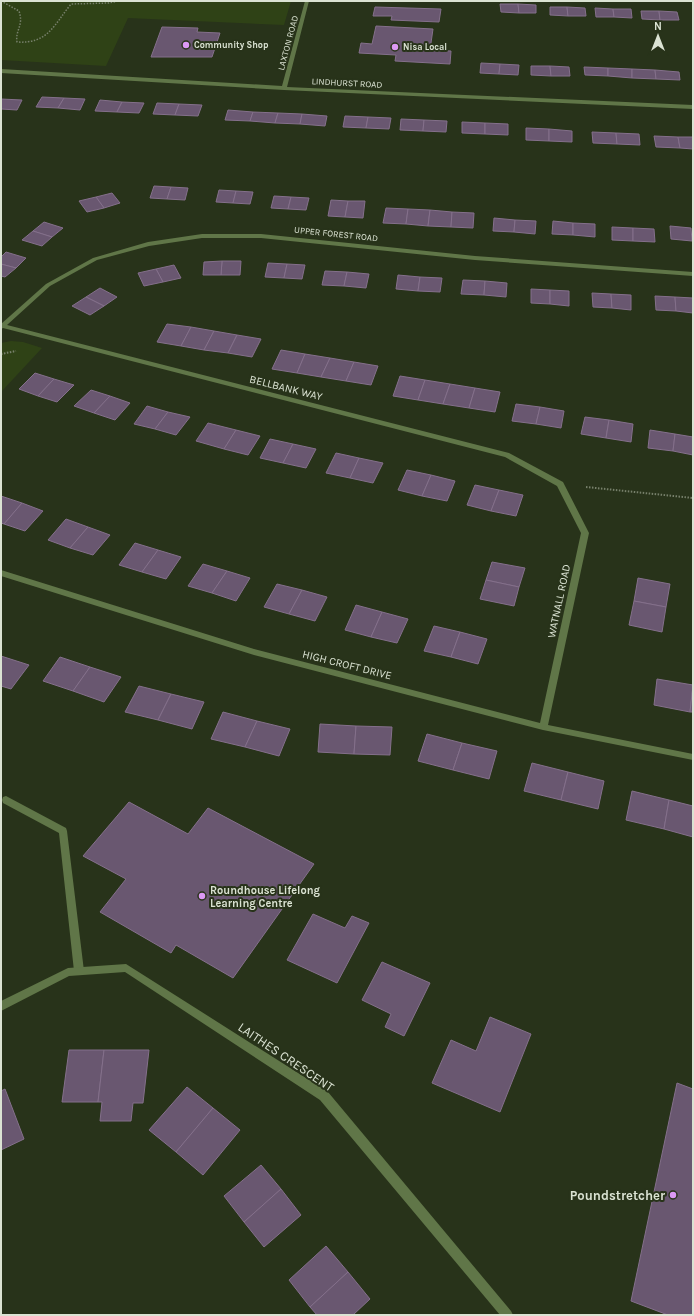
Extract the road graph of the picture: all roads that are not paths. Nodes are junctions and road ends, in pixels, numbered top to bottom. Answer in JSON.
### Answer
{"nodes":[{"id":1,"x":307,"y":1,"type":"edge"},
{"id":2,"x":1,"y":71,"type":"edge"},
{"id":3,"x":284,"y":88,"type":"junction"},
{"id":4,"x":693,"y":107,"type":"edge"},
{"id":5,"x":693,"y":274,"type":"edge"},
{"id":6,"x":2,"y":327,"type":"edge"},
{"id":7,"x":560,"y":484,"type":"joint"},
{"id":8,"x":1,"y":574,"type":"edge"},
{"id":9,"x":543,"y":727,"type":"junction"},
{"id":10,"x":693,"y":757,"type":"edge"},
{"id":11,"x":6,"y":800,"type":"dead end"},
{"id":12,"x":79,"y":971,"type":"junction"},
{"id":13,"x":1,"y":1006,"type":"edge"},
{"id":14,"x":508,"y":1315,"type":"edge"}],
"edges":[{"from":1,"to":3,"type":"street","name":"LAXTON ROAD"},
{"from":2,"to":3,"type":"street","name":"LINDHURST ROAD"},
{"from":3,"to":4,"type":"street","name":"LINDHURST ROAD"},
{"from":5,"to":6,"type":"street","name":"UPPER FOREST ROAD"},
{"from":6,"to":7,"type":"street","name":"BELLBANK WAY"},
{"from":7,"to":9,"type":"street","name":"WATNALL ROAD"},
{"from":8,"to":9,"type":"street","name":"HIGH CROFT DRIVE"},
{"from":9,"to":10,"type":"street","name":"HIGH CROFT DRIVE"},
{"from":11,"to":12,"type":"street"},
{"from":12,"to":13,"type":"street","name":"LAITHES CRESCENT"},
{"from":12,"to":14,"type":"street","name":"LAITHES CRESCENT"}]}
